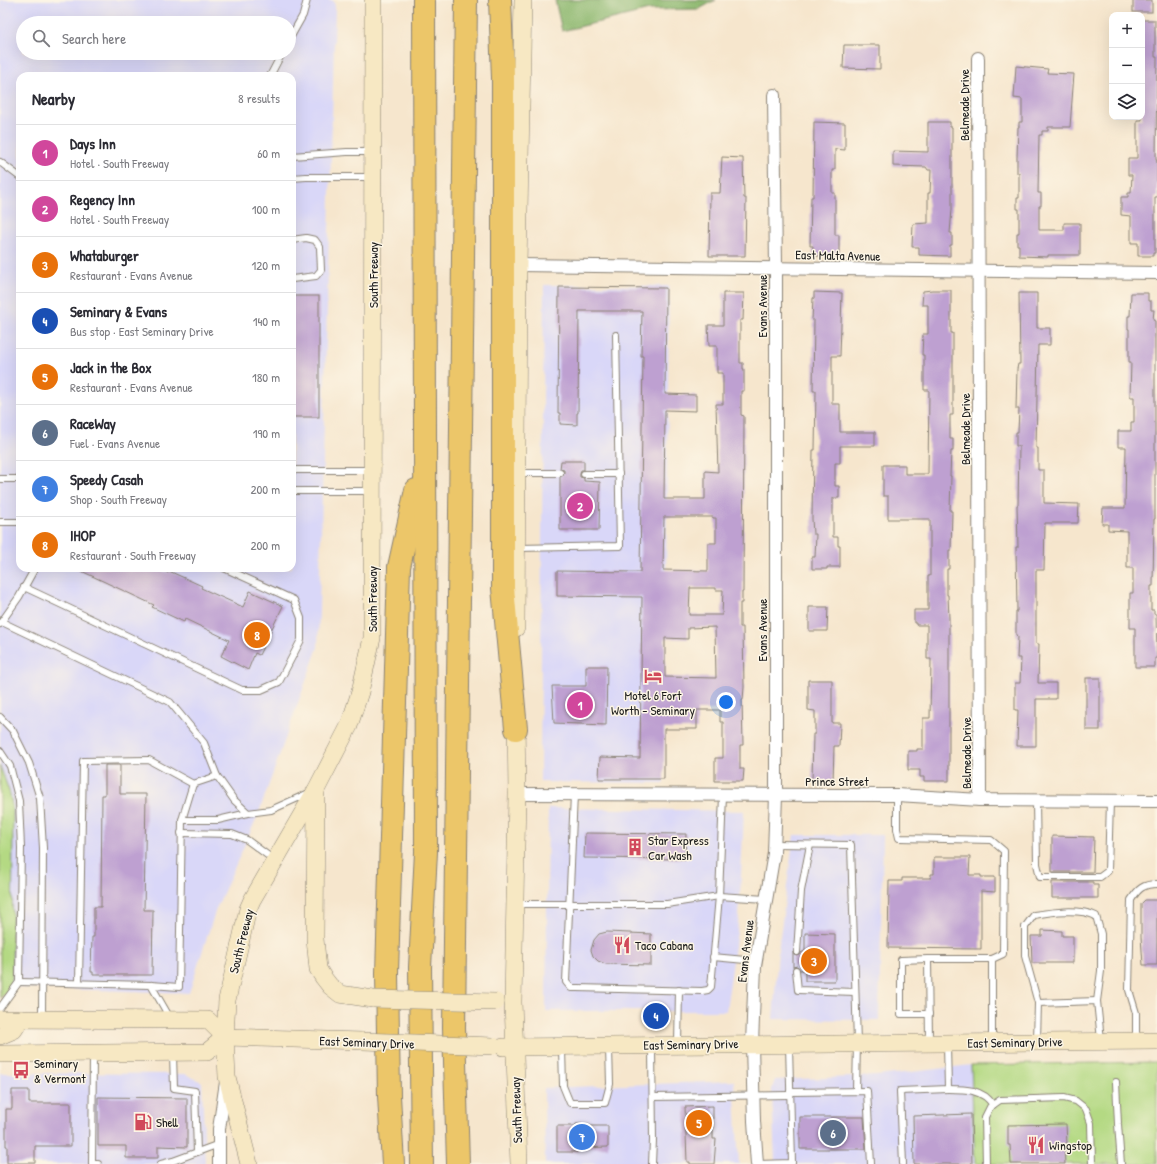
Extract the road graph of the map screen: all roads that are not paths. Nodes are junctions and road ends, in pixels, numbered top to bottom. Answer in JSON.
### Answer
{"nodes":[{"id":1,"x":307,"y":0,"type":"edge"},
{"id":2,"x":373,"y":0,"type":"edge"},
{"id":3,"x":424,"y":0,"type":"edge"},
{"id":4,"x":466,"y":0,"type":"edge"},
{"id":5,"x":500,"y":0,"type":"edge"},
{"id":6,"x":523,"y":0,"type":"edge"},
{"id":7,"x":296,"y":28,"type":"edge"},
{"id":8,"x":978,"y":58,"type":"dead end"},
{"id":9,"x":278,"y":60,"type":"edge"},
{"id":10,"x":272,"y":72,"type":"edge"},
{"id":11,"x":774,"y":95,"type":"dead end"},
{"id":12,"x":373,"y":152,"type":"junction"},
{"id":13,"x":296,"y":156,"type":"edge"},
{"id":14,"x":1,"y":164,"type":"edge"},
{"id":15,"x":16,"y":173,"type":"edge"},
{"id":16,"x":373,"y":177,"type":"junction"},
{"id":17,"x":296,"y":178,"type":"edge"},
{"id":18,"x":296,"y":239,"type":"edge"},
{"id":19,"x":518,"y":265,"type":"junction"},
{"id":20,"x":776,"y":268,"type":"junction"},
{"id":21,"x":978,"y":271,"type":"junction"},
{"id":22,"x":1157,"y":273,"type":"edge"},
{"id":23,"x":296,"y":278,"type":"edge"},
{"id":24,"x":616,"y":335,"type":"dead end"},
{"id":25,"x":425,"y":450,"type":"junction"},
{"id":26,"x":296,"y":470,"type":"edge"},
{"id":27,"x":372,"y":470,"type":"junction"},
{"id":28,"x":517,"y":473,"type":"junction"},
{"id":29,"x":560,"y":473,"type":"dead end"},
{"id":30,"x":584,"y":474,"type":"dead end"},
{"id":31,"x":619,"y":474,"type":"junction"},
{"id":32,"x":0,"y":479,"type":"edge"},
{"id":33,"x":16,"y":479,"type":"edge"},
{"id":34,"x":296,"y":491,"type":"edge"},
{"id":35,"x":372,"y":491,"type":"junction"},
{"id":36,"x":0,"y":522,"type":"edge"},
{"id":37,"x":16,"y":522,"type":"edge"},
{"id":38,"x":516,"y":548,"type":"junction"},
{"id":39,"x":33,"y":572,"type":"edge"},
{"id":40,"x":233,"y":572,"type":"edge"},
{"id":41,"x":24,"y":587,"type":"junction"},
{"id":42,"x":1,"y":623,"type":"edge"},
{"id":43,"x":0,"y":717,"type":"edge"},
{"id":44,"x":516,"y":729,"type":"junction"},
{"id":45,"x":0,"y":751,"type":"edge"},
{"id":46,"x":217,"y":776,"type":"junction"},
{"id":47,"x":193,"y":784,"type":"junction"},
{"id":48,"x":316,"y":790,"type":"junction"},
{"id":49,"x":517,"y":794,"type":"junction"},
{"id":50,"x":574,"y":794,"type":"junction"},
{"id":51,"x":723,"y":795,"type":"junction"},
{"id":52,"x":776,"y":795,"type":"junction"},
{"id":53,"x":897,"y":795,"type":"junction"},
{"id":54,"x":980,"y":800,"type":"junction"},
{"id":55,"x":1036,"y":800,"type":"junction"},
{"id":56,"x":1110,"y":801,"type":"junction"},
{"id":57,"x":1157,"y":801,"type":"edge"},
{"id":58,"x":248,"y":813,"type":"junction"},
{"id":59,"x":182,"y":820,"type":"junction"},
{"id":60,"x":181,"y":833,"type":"junction"},
{"id":61,"x":774,"y":844,"type":"junction"},
{"id":62,"x":810,"y":845,"type":"junction"},
{"id":63,"x":275,"y":861,"type":"junction"},
{"id":64,"x":1157,"y":884,"type":"edge"},
{"id":65,"x":719,"y":896,"type":"junction"},
{"id":66,"x":766,"y":899,"type":"junction"},
{"id":67,"x":515,"y":904,"type":"junction"},
{"id":68,"x":569,"y":904,"type":"junction"},
{"id":69,"x":797,"y":952,"type":"dead end"},
{"id":70,"x":713,"y":956,"type":"junction"},
{"id":71,"x":928,"y":959,"type":"junction"},
{"id":72,"x":992,"y":959,"type":"junction"},
{"id":73,"x":756,"y":961,"type":"junction"},
{"id":74,"x":796,"y":970,"type":"dead end"},
{"id":75,"x":20,"y":982,"type":"junction"},
{"id":76,"x":43,"y":982,"type":"junction"},
{"id":77,"x":79,"y":983,"type":"junction"},
{"id":78,"x":150,"y":985,"type":"junction"},
{"id":79,"x":679,"y":990,"type":"junction"},
{"id":80,"x":855,"y":992,"type":"junction"},
{"id":81,"x":513,"y":1002,"type":"junction"},
{"id":82,"x":1097,"y":1002,"type":"junction"},
{"id":83,"x":1038,"y":1003,"type":"junction"},
{"id":84,"x":0,"y":1008,"type":"edge"},
{"id":85,"x":929,"y":1014,"type":"junction"},
{"id":86,"x":0,"y":1019,"type":"edge"},
{"id":87,"x":21,"y":1019,"type":"junction"},
{"id":88,"x":42,"y":1019,"type":"junction"},
{"id":89,"x":171,"y":1019,"type":"junction"},
{"id":90,"x":0,"y":1036,"type":"edge"},
{"id":91,"x":225,"y":1037,"type":"junction"},
{"id":92,"x":1102,"y":1041,"type":"junction"},
{"id":93,"x":1136,"y":1041,"type":"junction"},
{"id":94,"x":1157,"y":1041,"type":"edge"},
{"id":95,"x":992,"y":1042,"type":"junction"},
{"id":96,"x":1036,"y":1042,"type":"junction"},
{"id":97,"x":857,"y":1043,"type":"junction"},
{"id":98,"x":929,"y":1043,"type":"junction"},
{"id":99,"x":947,"y":1043,"type":"junction"},
{"id":100,"x":752,"y":1044,"type":"junction"},
{"id":101,"x":789,"y":1044,"type":"junction"},
{"id":102,"x":652,"y":1045,"type":"junction"},
{"id":103,"x":678,"y":1045,"type":"junction"},
{"id":104,"x":562,"y":1046,"type":"junction"},
{"id":105,"x":609,"y":1046,"type":"junction"},
{"id":106,"x":514,"y":1047,"type":"junction"},
{"id":107,"x":173,"y":1052,"type":"junction"},
{"id":108,"x":93,"y":1053,"type":"junction"},
{"id":109,"x":0,"y":1054,"type":"edge"},
{"id":110,"x":227,"y":1077,"type":"junction"},
{"id":111,"x":1116,"y":1082,"type":"dead end"},
{"id":112,"x":948,"y":1089,"type":"junction"},
{"id":113,"x":856,"y":1091,"type":"junction"},
{"id":114,"x":790,"y":1094,"type":"junction"},
{"id":115,"x":753,"y":1096,"type":"junction"},
{"id":116,"x":653,"y":1097,"type":"junction"},
{"id":117,"x":993,"y":1104,"type":"junction"},
{"id":118,"x":219,"y":1144,"type":"junction"},
{"id":119,"x":197,"y":1152,"type":"junction"},
{"id":120,"x":792,"y":1163,"type":"edge"},
{"id":121,"x":98,"y":1164,"type":"edge"},
{"id":122,"x":160,"y":1164,"type":"edge"},
{"id":123,"x":219,"y":1164,"type":"edge"},
{"id":124,"x":249,"y":1164,"type":"edge"},
{"id":125,"x":393,"y":1164,"type":"edge"},
{"id":126,"x":422,"y":1164,"type":"edge"},
{"id":127,"x":458,"y":1164,"type":"edge"},
{"id":128,"x":519,"y":1164,"type":"edge"},
{"id":129,"x":652,"y":1164,"type":"edge"},
{"id":130,"x":757,"y":1164,"type":"edge"},
{"id":131,"x":871,"y":1164,"type":"edge"},
{"id":132,"x":903,"y":1164,"type":"edge"},
{"id":133,"x":986,"y":1164,"type":"edge"},
{"id":134,"x":1092,"y":1164,"type":"edge"},
{"id":135,"x":1122,"y":1164,"type":"edge"}],
"edges":[{"from":1,"to":7,"type":"lane"},
{"from":2,"to":12,"type":"main road","name":"South Freeway"},
{"from":3,"to":25,"type":"highway"},
{"from":4,"to":127,"type":"highway"},
{"from":5,"to":44,"type":"highway"},
{"from":6,"to":19,"type":"main road","name":"South Freeway"},
{"from":8,"to":21,"type":"street","name":"Belmeade Drive"},
{"from":9,"to":10,"type":"lane"},
{"from":11,"to":20,"type":"street","name":"Evans Avenue"},
{"from":12,"to":13,"type":"lane"},
{"from":12,"to":16,"type":"main road","name":"South Freeway"},
{"from":14,"to":15,"type":"lane"},
{"from":16,"to":17,"type":"lane"},
{"from":16,"to":27,"type":"main road","name":"South Freeway"},
{"from":18,"to":23,"type":"lane"},
{"from":19,"to":20,"type":"street","name":"East Malta Avenue"},
{"from":19,"to":28,"type":"main road","name":"South Freeway"},
{"from":20,"to":21,"type":"street","name":"East Malta Avenue"},
{"from":20,"to":52,"type":"street","name":"Evans Avenue"},
{"from":21,"to":22,"type":"street","name":"East Malta Avenue"},
{"from":21,"to":54,"type":"street","name":"Belmeade Drive"},
{"from":24,"to":31,"type":"lane"},
{"from":25,"to":125,"type":"highway"},
{"from":25,"to":126,"type":"highway"},
{"from":26,"to":27,"type":"lane"},
{"from":27,"to":35,"type":"main road","name":"South Freeway"},
{"from":28,"to":29,"type":"lane"},
{"from":28,"to":38,"type":"main road","name":"South Freeway"},
{"from":30,"to":31,"type":"lane"},
{"from":31,"to":38,"type":"lane"},
{"from":32,"to":33,"type":"lane"},
{"from":34,"to":35,"type":"lane"},
{"from":35,"to":48,"type":"main road","name":"South Freeway"},
{"from":36,"to":37,"type":"lane"},
{"from":38,"to":44,"type":"main road","name":"South Freeway"},
{"from":39,"to":41,"type":"lane"},
{"from":40,"to":41,"type":"lane"},
{"from":41,"to":42,"type":"lane"},
{"from":42,"to":46,"type":"lane"},
{"from":43,"to":76,"type":"lane"},
{"from":44,"to":49,"type":"main road","name":"South Freeway"},
{"from":45,"to":75,"type":"lane"},
{"from":46,"to":47,"type":"lane"},
{"from":46,"to":58,"type":"lane"},
{"from":47,"to":59,"type":"lane"},
{"from":47,"to":77,"type":"lane"},
{"from":48,"to":58,"type":"lane"},
{"from":48,"to":63,"type":"main road","name":"South Freeway"},
{"from":48,"to":81,"type":"main road","bridge":true},
{"from":49,"to":50,"type":"street","name":"Prince Street"},
{"from":49,"to":67,"type":"main road","name":"South Freeway"},
{"from":50,"to":51,"type":"street","name":"Prince Street"},
{"from":50,"to":68,"type":"lane"},
{"from":51,"to":52,"type":"street","name":"Prince Street"},
{"from":51,"to":65,"type":"lane"},
{"from":52,"to":53,"type":"street","name":"Prince Street"},
{"from":52,"to":61,"type":"street","name":"Evans Avenue"},
{"from":53,"to":54,"type":"street","name":"Prince Street"},
{"from":53,"to":72,"type":"lane"},
{"from":54,"to":55,"type":"street","name":"Prince Street"},
{"from":55,"to":56,"type":"street","name":"Prince Street"},
{"from":55,"to":56,"type":"lane"},
{"from":56,"to":57,"type":"street","name":"Prince Street"},
{"from":58,"to":59,"type":"lane"},
{"from":59,"to":60,"type":"lane"},
{"from":60,"to":63,"type":"lane"},
{"from":60,"to":78,"type":"lane"},
{"from":61,"to":62,"type":"lane"},
{"from":61,"to":66,"type":"street","name":"Evans Avenue"},
{"from":62,"to":69,"type":"lane"},
{"from":62,"to":80,"type":"lane"},
{"from":63,"to":91,"type":"main road","name":"South Freeway"},
{"from":64,"to":93,"type":"lane"},
{"from":65,"to":66,"type":"lane"},
{"from":65,"to":68,"type":"lane"},
{"from":65,"to":70,"type":"lane"},
{"from":66,"to":73,"type":"street","name":"Evans Avenue"},
{"from":67,"to":68,"type":"lane"},
{"from":67,"to":81,"type":"main road","name":"South Freeway"},
{"from":68,"to":79,"type":"lane"},
{"from":70,"to":73,"type":"lane"},
{"from":70,"to":79,"type":"lane"},
{"from":71,"to":72,"type":"lane"},
{"from":71,"to":85,"type":"lane"},
{"from":71,"to":85,"type":"lane"},
{"from":72,"to":95,"type":"lane"},
{"from":73,"to":100,"type":"street","name":"Evans Avenue"},
{"from":74,"to":80,"type":"lane"},
{"from":75,"to":76,"type":"lane"},
{"from":75,"to":84,"type":"lane"},
{"from":76,"to":77,"type":"lane"},
{"from":76,"to":88,"type":"lane"},
{"from":77,"to":78,"type":"lane"},
{"from":78,"to":89,"type":"lane"},
{"from":79,"to":103,"type":"lane"},
{"from":80,"to":97,"type":"lane"},
{"from":81,"to":106,"type":"main road","name":"South Freeway"},
{"from":82,"to":83,"type":"lane"},
{"from":82,"to":83,"type":"lane"},
{"from":82,"to":92,"type":"lane"},
{"from":83,"to":96,"type":"lane"},
{"from":85,"to":98,"type":"lane"},
{"from":86,"to":87,"type":"main road"},
{"from":87,"to":88,"type":"main road"},
{"from":87,"to":90,"type":"main road"},
{"from":88,"to":89,"type":"main road"},
{"from":89,"to":91,"type":"main road"},
{"from":91,"to":106,"type":"main road","name":"East Seminary Drive","bridge":true},
{"from":91,"to":107,"type":"main road"},
{"from":91,"to":110,"type":"main road","name":"South Freeway"},
{"from":92,"to":93,"type":"main road","name":"East Seminary Drive"},
{"from":92,"to":96,"type":"main road","name":"East Seminary Drive"},
{"from":93,"to":94,"type":"main road","name":"East Seminary Drive"},
{"from":95,"to":96,"type":"main road","name":"East Seminary Drive"},
{"from":95,"to":99,"type":"main road","name":"East Seminary Drive"},
{"from":97,"to":98,"type":"main road","name":"East Seminary Drive"},
{"from":97,"to":101,"type":"main road","name":"East Seminary Drive"},
{"from":97,"to":113,"type":"lane"},
{"from":98,"to":99,"type":"main road","name":"East Seminary Drive"},
{"from":99,"to":112,"type":"lane"},
{"from":100,"to":101,"type":"main road","name":"East Seminary Drive"},
{"from":100,"to":103,"type":"main road","name":"East Seminary Drive"},
{"from":100,"to":115,"type":"street","name":"Evans Avenue"},
{"from":101,"to":114,"type":"lane"},
{"from":102,"to":103,"type":"main road","name":"East Seminary Drive"},
{"from":102,"to":105,"type":"main road","name":"East Seminary Drive"},
{"from":102,"to":116,"type":"lane"},
{"from":104,"to":105,"type":"main road","name":"East Seminary Drive"},
{"from":104,"to":105,"type":"lane"},
{"from":104,"to":106,"type":"main road","name":"East Seminary Drive"},
{"from":106,"to":128,"type":"main road","name":"South Freeway"},
{"from":107,"to":108,"type":"main road"},
{"from":107,"to":119,"type":"lane"},
{"from":108,"to":109,"type":"main road"},
{"from":108,"to":121,"type":"lane"},
{"from":110,"to":118,"type":"street"},
{"from":110,"to":124,"type":"main road","name":"South Freeway"},
{"from":111,"to":135,"type":"lane"},
{"from":112,"to":117,"type":"lane"},
{"from":112,"to":132,"type":"lane"},
{"from":113,"to":114,"type":"lane"},
{"from":113,"to":131,"type":"lane"},
{"from":114,"to":115,"type":"lane"},
{"from":114,"to":120,"type":"lane"},
{"from":115,"to":116,"type":"lane"},
{"from":115,"to":130,"type":"street","name":"Evans Avenue"},
{"from":116,"to":129,"type":"lane"},
{"from":117,"to":133,"type":"lane"},
{"from":117,"to":134,"type":"lane"},
{"from":118,"to":119,"type":"lane"},
{"from":118,"to":123,"type":"street"},
{"from":119,"to":122,"type":"lane"},
{"from":120,"to":130,"type":"lane"}]}
